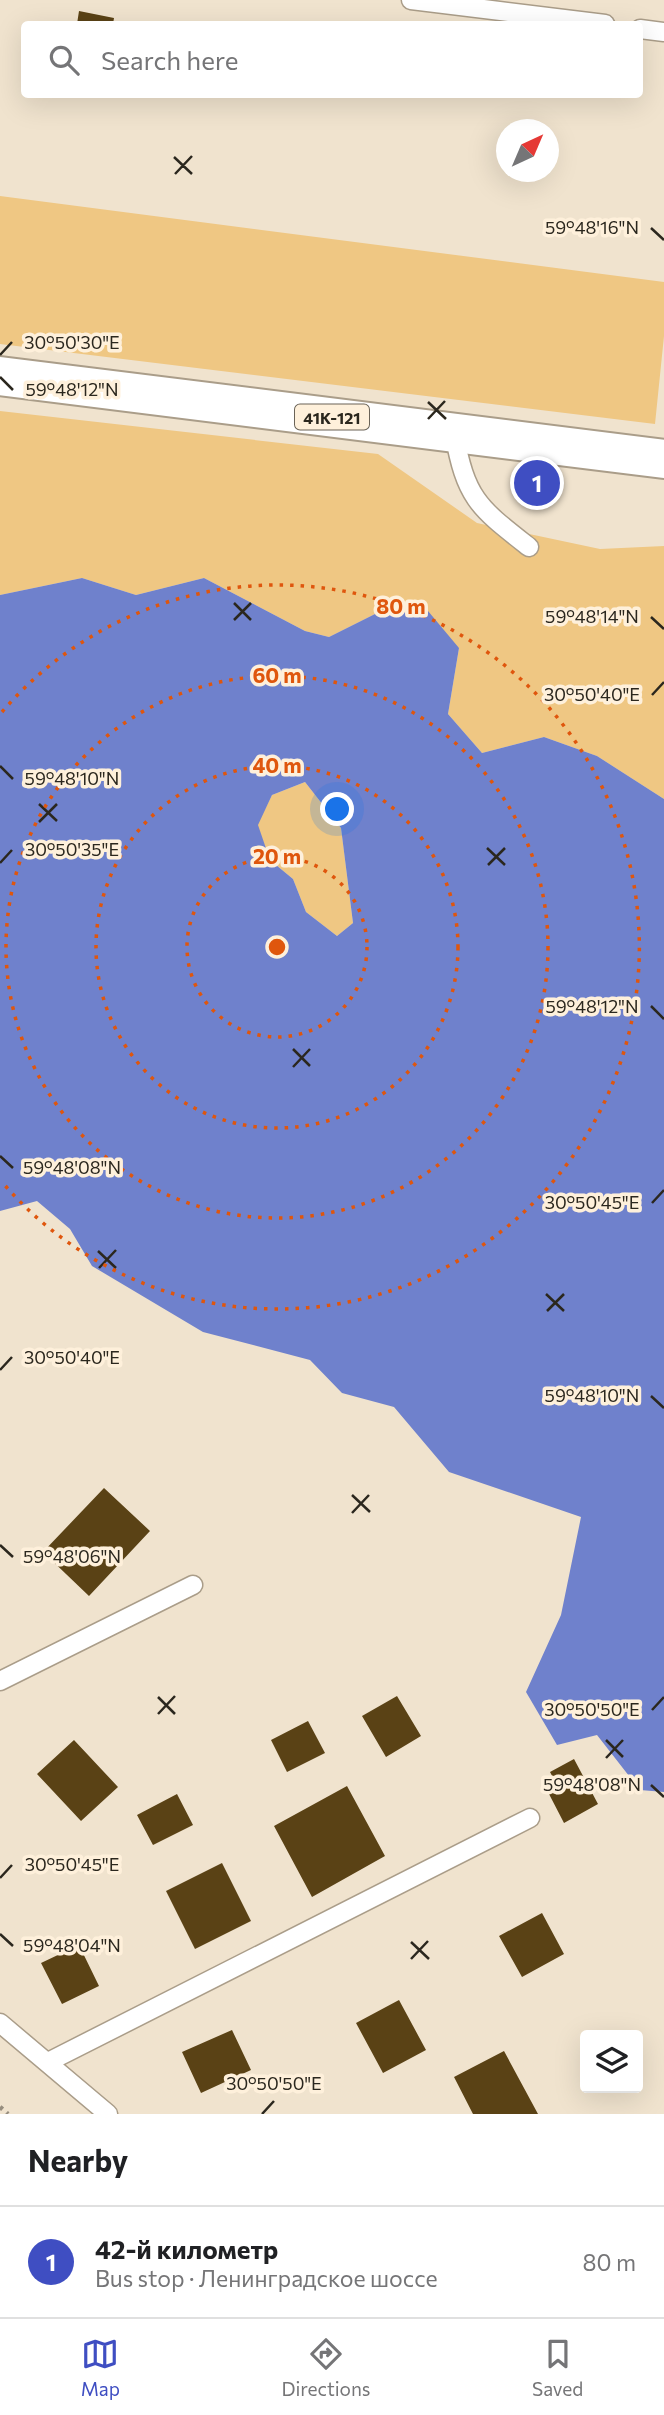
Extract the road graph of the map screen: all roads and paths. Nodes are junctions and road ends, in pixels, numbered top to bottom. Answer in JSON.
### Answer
{"nodes":[{"id":1,"x":411,"y":0,"type":"edge"},
{"id":2,"x":581,"y":21,"type":"edge"},
{"id":3,"x":643,"y":29,"type":"edge"},
{"id":4,"x":664,"y":32,"type":"edge"},
{"id":5,"x":0,"y":376,"type":"edge"},
{"id":6,"x":454,"y":433,"type":"junction"},
{"id":7,"x":664,"y":460,"type":"edge"},
{"id":8,"x":529,"y":547,"type":"dead end"},
{"id":9,"x":193,"y":1586,"type":"dead end"},
{"id":10,"x":0,"y":1681,"type":"edge"},
{"id":11,"x":530,"y":1818,"type":"dead end"},
{"id":12,"x":0,"y":2023,"type":"edge"},
{"id":13,"x":48,"y":2062,"type":"junction"},
{"id":14,"x":0,"y":2107,"type":"edge"},
{"id":15,"x":8,"y":2114,"type":"edge"},
{"id":16,"x":108,"y":2114,"type":"edge"}],
"edges":[{"from":1,"to":2,"type":"lane"},
{"from":3,"to":4,"type":"lane"},
{"from":5,"to":6,"type":"main road","number":"41К-121"},
{"from":6,"to":7,"type":"main road","number":"41К-121"},
{"from":6,"to":8,"type":"lane"},
{"from":9,"to":10,"type":"lane"},
{"from":11,"to":13,"type":"lane"},
{"from":12,"to":13,"type":"lane"},
{"from":13,"to":16,"type":"lane"},
{"from":14,"to":15,"type":"path"}]}
